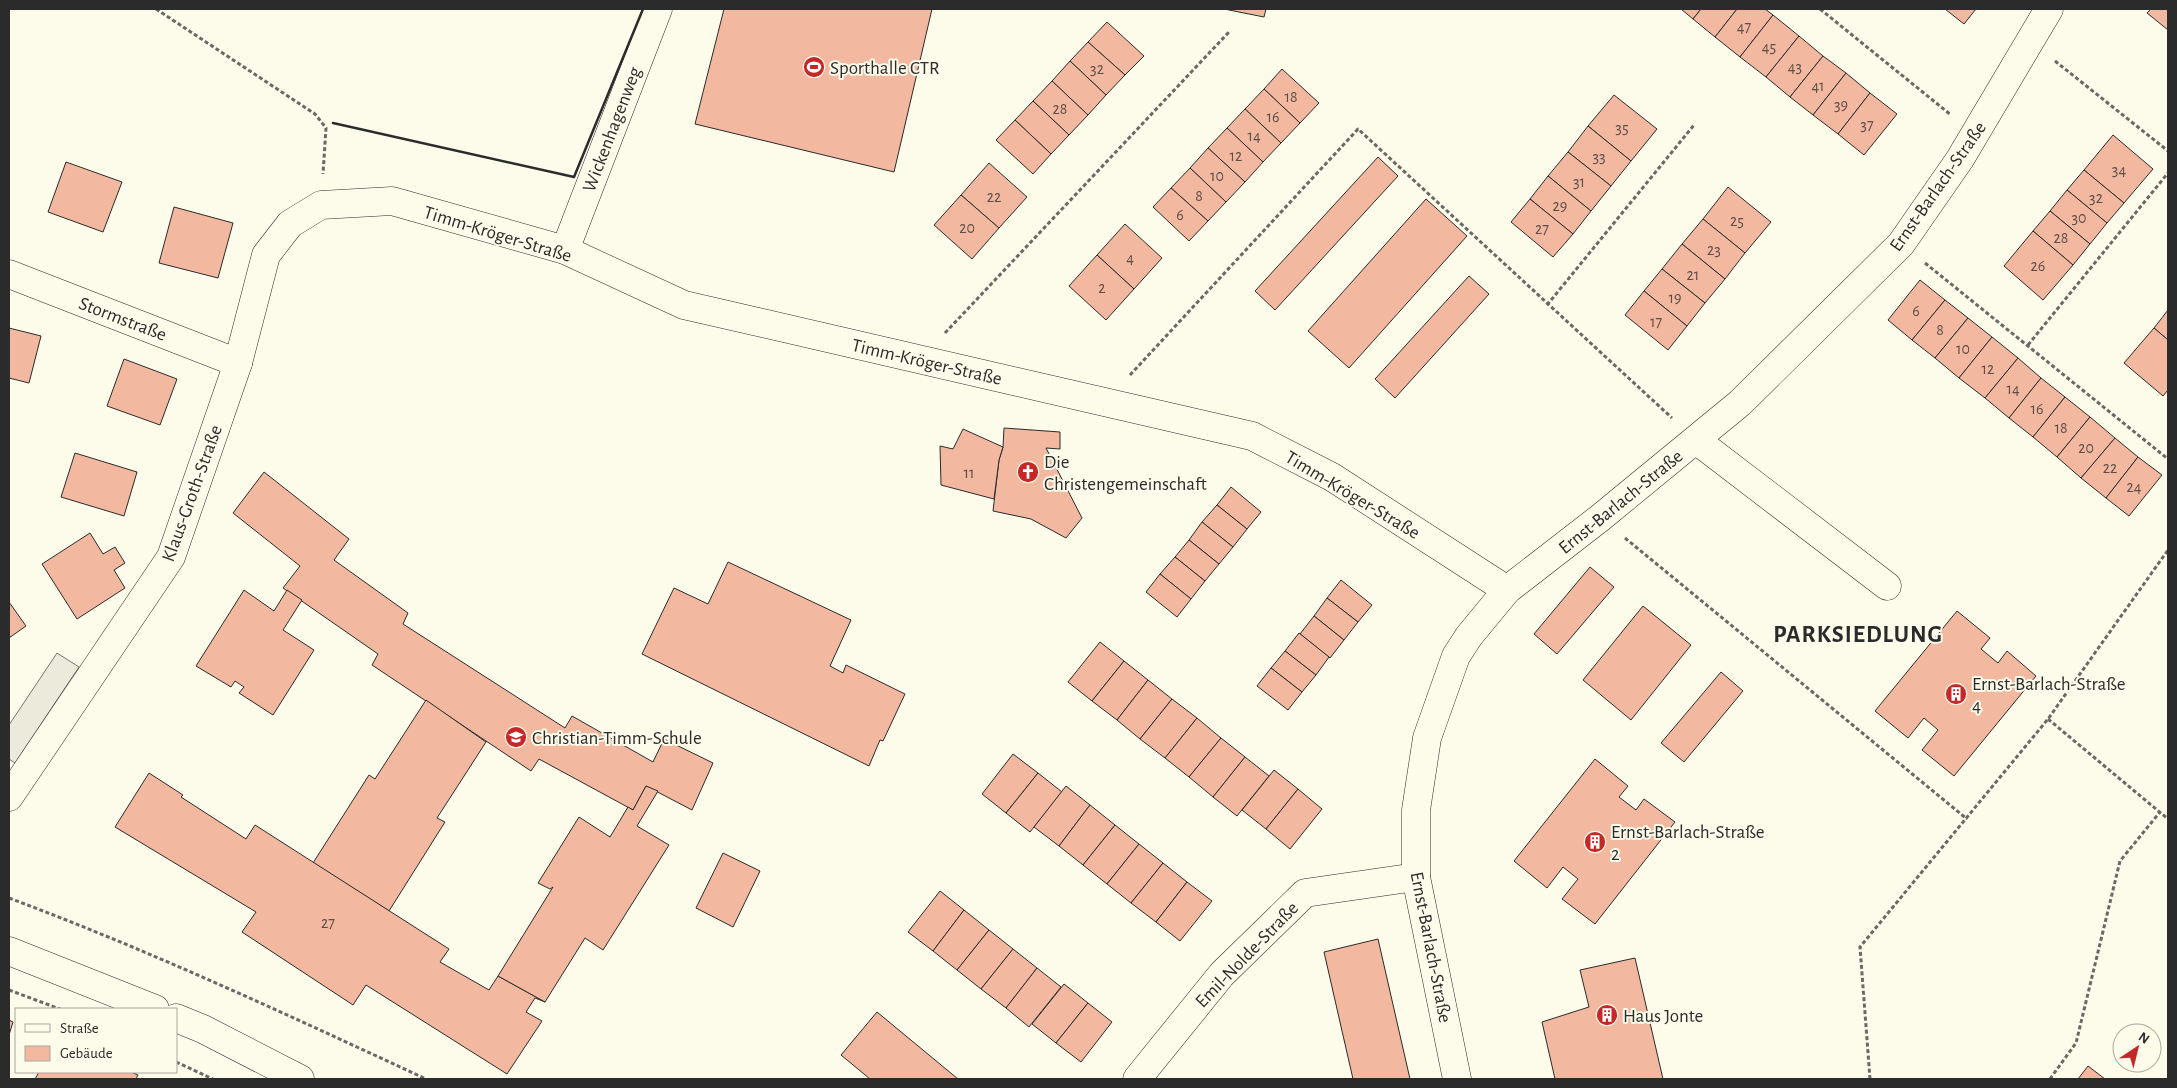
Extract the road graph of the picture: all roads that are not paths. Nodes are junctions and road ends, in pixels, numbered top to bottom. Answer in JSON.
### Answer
{"nodes":[{"id":1,"x":658,"y":9,"type":"edge"},
{"id":2,"x":2049,"y":9,"type":"edge"},
{"id":3,"x":321,"y":204,"type":"joint"},
{"id":4,"x":565,"y":250,"type":"junction"},
{"id":5,"x":9,"y":274,"type":"edge"},
{"id":6,"x":238,"y":362,"type":"junction"},
{"id":7,"x":1696,"y":440,"type":"junction"},
{"id":8,"x":1887,"y":586,"type":"dead end"},
{"id":9,"x":1507,"y":590,"type":"junction"},
{"id":10,"x":9,"y":797,"type":"edge"},
{"id":11,"x":1416,"y":877,"type":"junction"},
{"id":12,"x":9,"y":951,"type":"edge"},
{"id":13,"x":152,"y":1008,"type":"edge"},
{"id":14,"x":178,"y":1019,"type":"edge"},
{"id":15,"x":300,"y":1079,"type":"edge"},
{"id":16,"x":1137,"y":1079,"type":"edge"},
{"id":17,"x":1457,"y":1079,"type":"edge"}],
"edges":[{"from":1,"to":4,"type":"street","name":"Wickenhagenweg"},
{"from":2,"to":7,"type":"street","name":"Ernst-Barlach-Straße"},
{"from":3,"to":4,"type":"street","name":"Timm-Kröger-Straße"},
{"from":3,"to":6,"type":"street","name":"Klaus-Groth-Straße"},
{"from":4,"to":9,"type":"street","name":"Timm-Kröger-Straße"},
{"from":5,"to":6,"type":"street","name":"Stormstraße"},
{"from":6,"to":10,"type":"street","name":"Klaus-Groth-Straße"},
{"from":7,"to":8,"type":"street"},
{"from":7,"to":9,"type":"street","name":"Ernst-Barlach-Straße"},
{"from":9,"to":11,"type":"street","name":"Ernst-Barlach-Straße"},
{"from":11,"to":16,"type":"street","name":"Emil-Nolde-Straße"},
{"from":11,"to":17,"type":"street","name":"Ernst-Barlach-Straße"},
{"from":12,"to":13,"type":"street"},
{"from":14,"to":15,"type":"street"}]}
